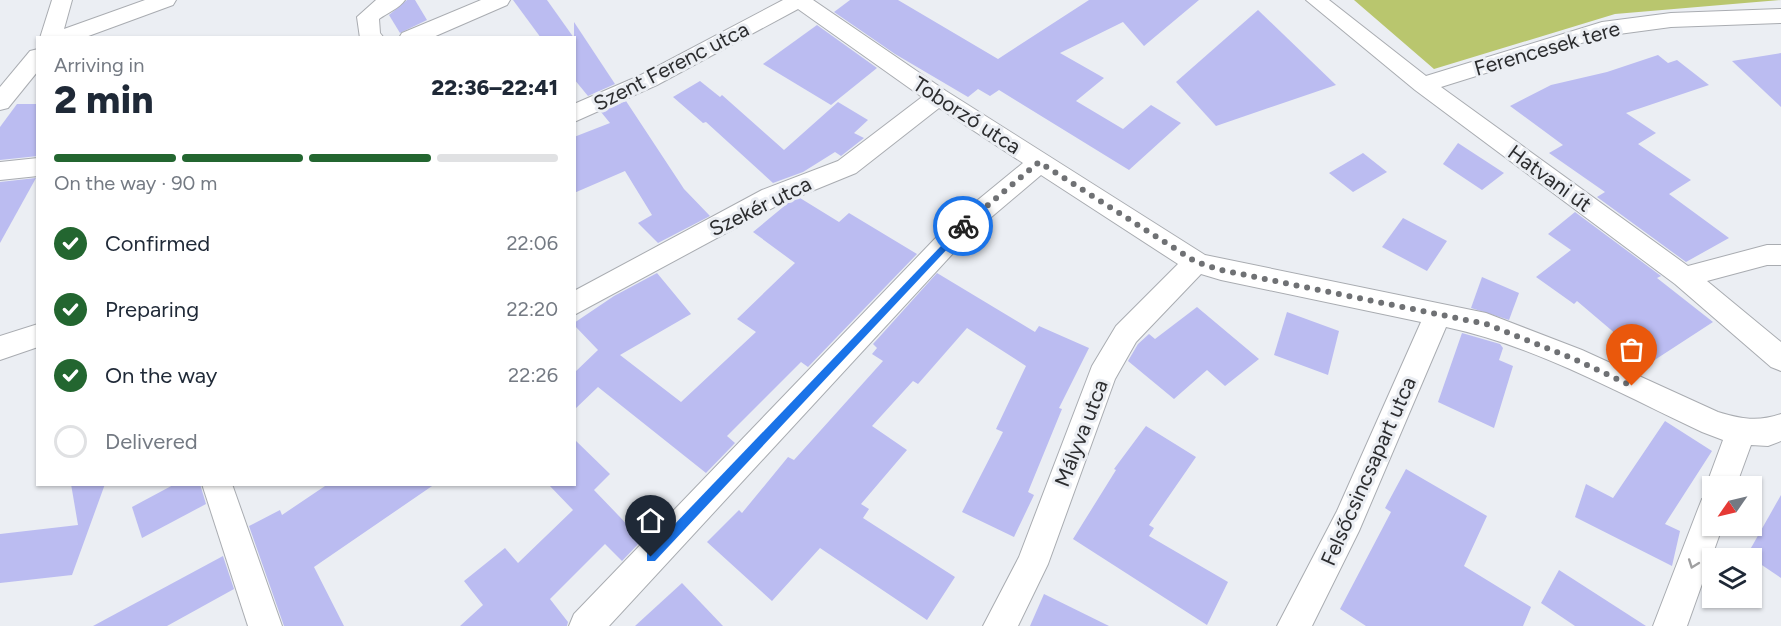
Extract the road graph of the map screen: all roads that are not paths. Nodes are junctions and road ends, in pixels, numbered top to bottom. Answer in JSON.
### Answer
{"nodes":[{"id":1,"x":62,"y":0,"type":"edge"},
{"id":2,"x":166,"y":0,"type":"edge"},
{"id":3,"x":395,"y":0,"type":"edge"},
{"id":4,"x":500,"y":0,"type":"edge"},
{"id":5,"x":799,"y":0,"type":"edge"},
{"id":6,"x":1316,"y":0,"type":"edge"},
{"id":7,"x":1781,"y":16,"type":"edge"},
{"id":8,"x":52,"y":36,"type":"edge"},
{"id":9,"x":66,"y":36,"type":"edge"},
{"id":10,"x":370,"y":36,"type":"edge"},
{"id":11,"x":415,"y":36,"type":"edge"},
{"id":12,"x":36,"y":58,"type":"edge"},
{"id":13,"x":1423,"y":85,"type":"junction"},
{"id":14,"x":938,"y":97,"type":"junction"},
{"id":15,"x":0,"y":102,"type":"edge"},
{"id":16,"x":576,"y":113,"type":"edge"},
{"id":17,"x":1039,"y":162,"type":"junction"},
{"id":18,"x":36,"y":167,"type":"edge"},
{"id":19,"x":0,"y":171,"type":"edge"},
{"id":20,"x":1781,"y":255,"type":"edge"},
{"id":21,"x":1196,"y":262,"type":"junction"},
{"id":22,"x":1684,"y":277,"type":"junction"},
{"id":23,"x":576,"y":303,"type":"edge"},
{"id":24,"x":1437,"y":314,"type":"junction"},
{"id":25,"x":36,"y":336,"type":"edge"},
{"id":26,"x":0,"y":348,"type":"edge"},
{"id":27,"x":1781,"y":359,"type":"edge"},
{"id":28,"x":1781,"y":427,"type":"edge"},
{"id":29,"x":1741,"y":432,"type":"junction"},
{"id":30,"x":1725,"y":476,"type":"edge"},
{"id":31,"x":218,"y":486,"type":"edge"},
{"id":32,"x":1703,"y":536,"type":"edge"},
{"id":33,"x":265,"y":626,"type":"edge"},
{"id":34,"x":586,"y":626,"type":"edge"},
{"id":35,"x":1000,"y":626,"type":"edge"},
{"id":36,"x":1294,"y":626,"type":"edge"},
{"id":37,"x":1670,"y":626,"type":"edge"}],
"edges":[{"from":1,"to":8,"type":"street"},
{"from":2,"to":9,"type":"street"},
{"from":3,"to":10,"type":"street"},
{"from":4,"to":11,"type":"street"},
{"from":5,"to":14,"type":"street","name":"Toborzó utca"},
{"from":5,"to":16,"type":"street","name":"Szent Ferenc utca"},
{"from":6,"to":13,"type":"street","name":"Hatvani út"},
{"from":7,"to":13,"type":"street","name":"Ferencesek tere"},
{"from":12,"to":15,"type":"street"},
{"from":13,"to":22,"type":"street","name":"Hatvani út"},
{"from":14,"to":17,"type":"street","name":"Toborzó utca"},
{"from":14,"to":23,"type":"street","name":"Szekér utca"},
{"from":17,"to":21,"type":"street","name":"Toborzó utca"},
{"from":17,"to":34,"type":"street"},
{"from":18,"to":19,"type":"street"},
{"from":20,"to":22,"type":"street"},
{"from":21,"to":24,"type":"street","name":"Toborzó utca"},
{"from":21,"to":35,"type":"street","name":"Mályva utca"},
{"from":22,"to":27,"type":"street","name":"Hatvani út"},
{"from":24,"to":29,"type":"street","name":"Toborzó utca"},
{"from":24,"to":36,"type":"street","name":"Felsőcsincsapart utca"},
{"from":25,"to":26,"type":"street"},
{"from":28,"to":29,"type":"street","name":"Toborzó utca"},
{"from":29,"to":30,"type":"street"},
{"from":31,"to":33,"type":"street"},
{"from":32,"to":37,"type":"street","one_way":true}]}
